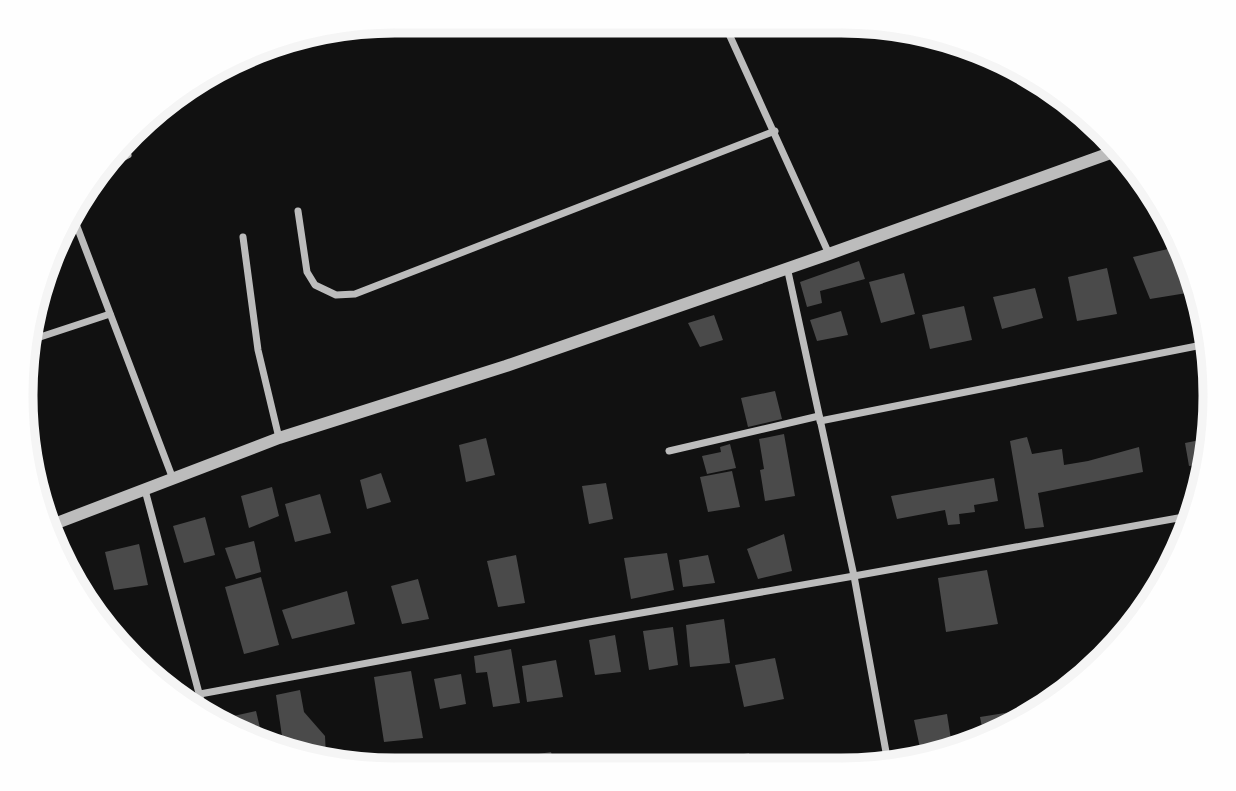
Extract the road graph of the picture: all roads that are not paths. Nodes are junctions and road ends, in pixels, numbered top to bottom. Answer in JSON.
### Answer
{"nodes":[{"id":1,"x":729,"y":33,"type":"edge"},
{"id":2,"x":775,"y":131,"type":"junction"},
{"id":3,"x":1110,"y":153,"type":"edge"},
{"id":4,"x":128,"y":155,"type":"dead end"},
{"id":5,"x":122,"y":158,"type":"edge"},
{"id":6,"x":298,"y":211,"type":"dead end"},
{"id":7,"x":76,"y":225,"type":"edge"},
{"id":8,"x":243,"y":237,"type":"dead end"},
{"id":9,"x":829,"y":254,"type":"junction"},
{"id":10,"x":787,"y":267,"type":"junction"},
{"id":11,"x":110,"y":314,"type":"junction"},
{"id":12,"x":38,"y":338,"type":"edge"},
{"id":13,"x":1200,"y":345,"type":"edge"},
{"id":14,"x":819,"y":418,"type":"junction"},
{"id":15,"x":279,"y":439,"type":"junction"},
{"id":16,"x":669,"y":451,"type":"dead end"},
{"id":17,"x":173,"y":479,"type":"junction"},
{"id":18,"x":145,"y":490,"type":"junction"},
{"id":19,"x":1182,"y":517,"type":"edge"},
{"id":20,"x":57,"y":523,"type":"edge"},
{"id":21,"x":854,"y":576,"type":"junction"},
{"id":22,"x":200,"y":694,"type":"junction"},
{"id":23,"x":202,"y":702,"type":"edge"},
{"id":24,"x":887,"y":755,"type":"edge"}],
"edges":[{"from":1,"to":2,"type":"street"},
{"from":2,"to":6,"type":"street"},
{"from":2,"to":9,"type":"street"},
{"from":3,"to":9,"type":"street"},
{"from":4,"to":5,"type":"street"},
{"from":7,"to":11,"type":"street"},
{"from":8,"to":15,"type":"street"},
{"from":9,"to":10,"type":"street"},
{"from":10,"to":14,"type":"street"},
{"from":10,"to":15,"type":"street"},
{"from":11,"to":12,"type":"street"},
{"from":11,"to":17,"type":"street"},
{"from":13,"to":14,"type":"street"},
{"from":14,"to":16,"type":"street"},
{"from":14,"to":21,"type":"street"},
{"from":15,"to":17,"type":"street"},
{"from":17,"to":18,"type":"street"},
{"from":18,"to":20,"type":"street"},
{"from":18,"to":22,"type":"street"},
{"from":19,"to":21,"type":"street"},
{"from":21,"to":22,"type":"street"},
{"from":21,"to":24,"type":"street"},
{"from":22,"to":23,"type":"street"}]}
